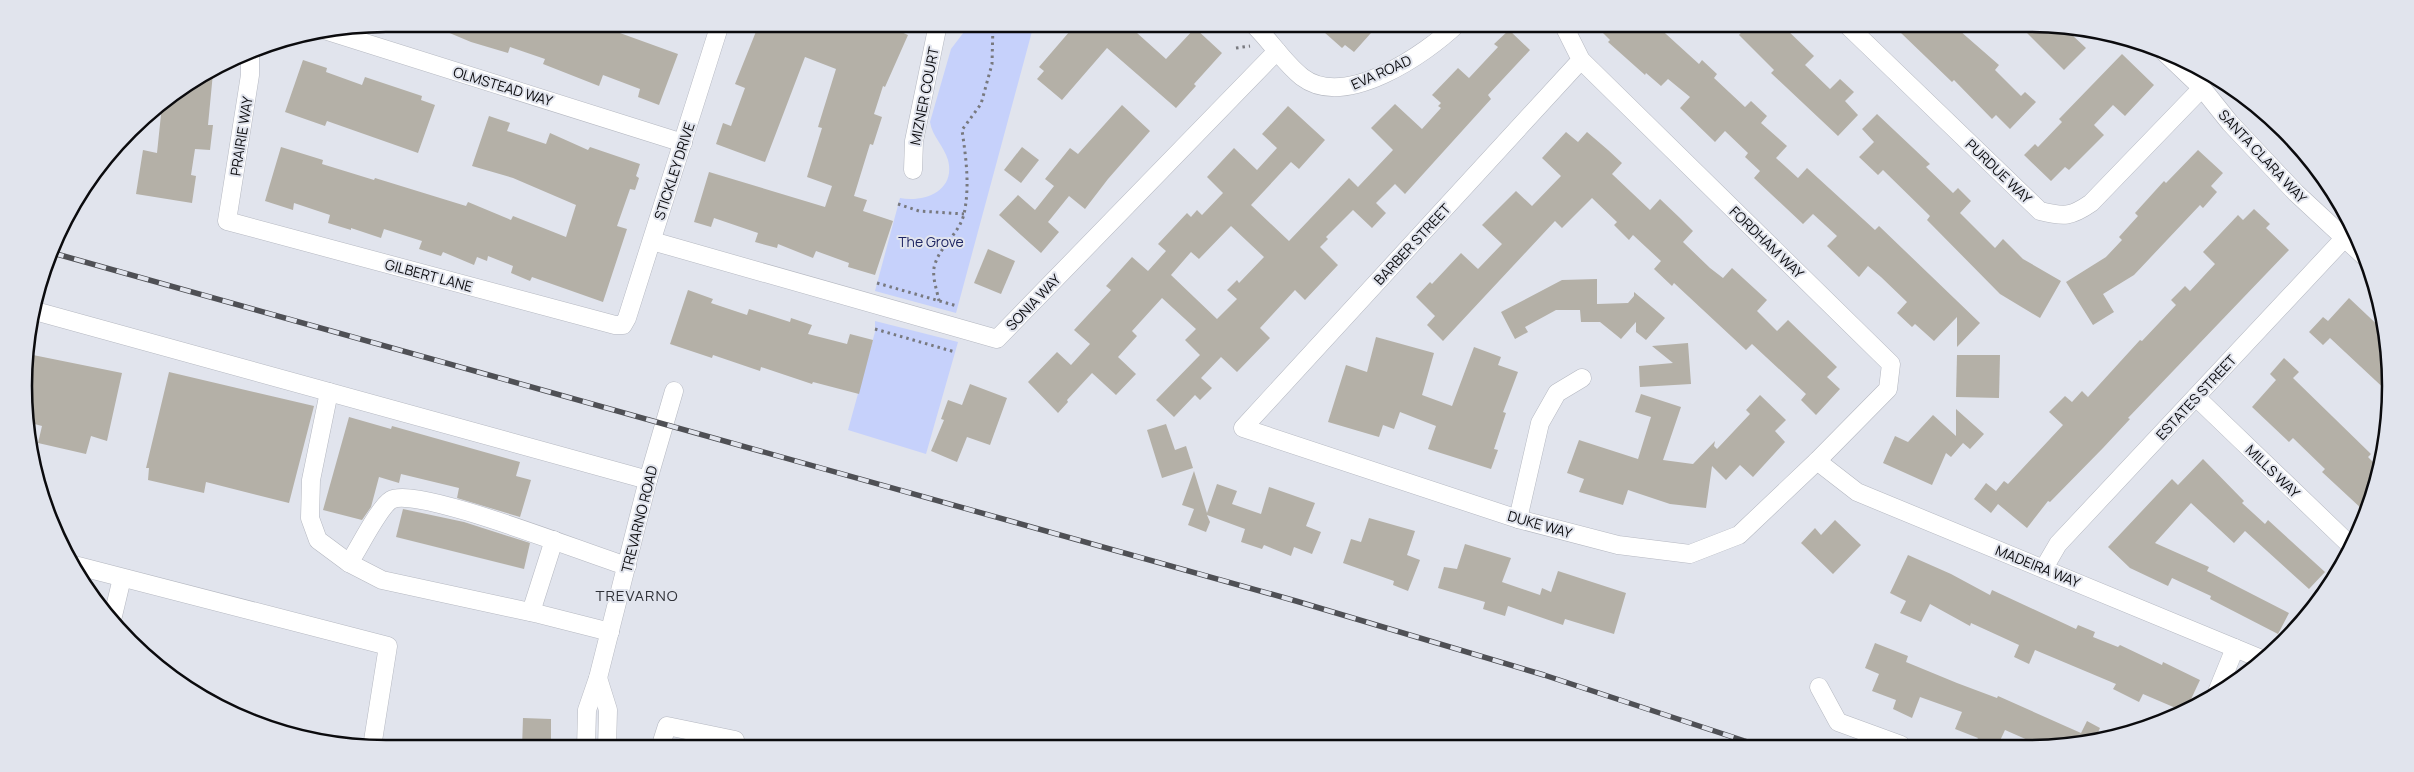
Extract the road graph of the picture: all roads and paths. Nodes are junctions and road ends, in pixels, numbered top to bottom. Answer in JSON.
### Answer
{"nodes":[{"id":1,"x":718,"y":32,"type":"edge"},
{"id":2,"x":936,"y":32,"type":"edge"},
{"id":3,"x":993,"y":32,"type":"edge"},
{"id":4,"x":1260,"y":32,"type":"edge"},
{"id":5,"x":1449,"y":32,"type":"edge"},
{"id":6,"x":1567,"y":32,"type":"edge"},
{"id":7,"x":1854,"y":32,"type":"edge"},
{"id":8,"x":342,"y":36,"type":"edge"},
{"id":9,"x":1277,"y":50,"type":"junction"},
{"id":10,"x":250,"y":59,"type":"edge"},
{"id":11,"x":1581,"y":60,"type":"junction"},
{"id":12,"x":2180,"y":67,"type":"edge"},
{"id":13,"x":2202,"y":88,"type":"junction"},
{"id":14,"x":683,"y":143,"type":"junction"},
{"id":15,"x":912,"y":170,"type":"dead end"},
{"id":16,"x":898,"y":204,"type":"dead end"},
{"id":17,"x":964,"y":214,"type":"junction"},
{"id":18,"x":227,"y":221,"type":"joint"},
{"id":19,"x":2346,"y":232,"type":"edge"},
{"id":20,"x":2348,"y":235,"type":"edge"},
{"id":21,"x":652,"y":241,"type":"junction"},
{"id":22,"x":877,"y":283,"type":"dead end"},
{"id":23,"x":939,"y":301,"type":"junction"},
{"id":24,"x":957,"y":306,"type":"dead end"},
{"id":25,"x":40,"y":313,"type":"edge"},
{"id":26,"x":628,"y":318,"type":"joint"},
{"id":27,"x":875,"y":329,"type":"dead end"},
{"id":28,"x":955,"y":352,"type":"dead end"},
{"id":29,"x":1582,"y":378,"type":"dead end"},
{"id":30,"x":674,"y":391,"type":"dead end"},
{"id":31,"x":329,"y":392,"type":"junction"},
{"id":32,"x":2196,"y":397,"type":"junction"},
{"id":33,"x":1243,"y":428,"type":"joint"},
{"id":34,"x":1817,"y":461,"type":"junction"},
{"id":35,"x":648,"y":480,"type":"junction"},
{"id":36,"x":1518,"y":519,"type":"junction"},
{"id":37,"x":554,"y":540,"type":"junction"},
{"id":38,"x":2346,"y":541,"type":"edge"},
{"id":39,"x":349,"y":563,"type":"junction"},
{"id":40,"x":627,"y":566,"type":"junction"},
{"id":41,"x":83,"y":567,"type":"edge"},
{"id":42,"x":2044,"y":568,"type":"junction"},
{"id":43,"x":122,"y":578,"type":"junction"},
{"id":44,"x":114,"y":611,"type":"edge"},
{"id":45,"x":530,"y":612,"type":"junction"},
{"id":46,"x":610,"y":632,"type":"junction"},
{"id":47,"x":2235,"y":648,"type":"junction"},
{"id":48,"x":2255,"y":656,"type":"edge"},
{"id":49,"x":598,"y":678,"type":"junction"},
{"id":50,"x":2221,"y":682,"type":"edge"},
{"id":51,"x":1820,"y":688,"type":"dead end"},
{"id":52,"x":373,"y":739,"type":"edge"},
{"id":53,"x":586,"y":740,"type":"edge"},
{"id":54,"x":607,"y":740,"type":"edge"},
{"id":55,"x":663,"y":740,"type":"edge"},
{"id":56,"x":735,"y":740,"type":"edge"},
{"id":57,"x":1887,"y":740,"type":"edge"}],
"edges":[{"from":1,"to":14,"type":"street","name":"STICKLEY DRIVE"},
{"from":2,"to":15,"type":"street","name":"MIZNER COURT"},
{"from":3,"to":17,"type":"path"},
{"from":4,"to":9,"type":"street","name":"EVA ROAD"},
{"from":5,"to":9,"type":"street","name":"EVA ROAD"},
{"from":6,"to":11,"type":"street","name":"FORDHAM WAY"},
{"from":7,"to":13,"type":"street","name":"PURDUE WAY"},
{"from":8,"to":14,"type":"street","name":"OLMSTEAD WAY"},
{"from":9,"to":21,"type":"street","name":"SONIA WAY"},
{"from":10,"to":18,"type":"street","name":"PRAIRIE WAY"},
{"from":11,"to":33,"type":"street","name":"BARBER STREET"},
{"from":11,"to":34,"type":"street","name":"FORDHAM WAY"},
{"from":12,"to":13,"type":"street","name":"SANTA CLARA WAY"},
{"from":13,"to":19,"type":"street","name":"SANTA CLARA WAY"},
{"from":14,"to":21,"type":"street","name":"STICKLEY DRIVE"},
{"from":16,"to":17,"type":"path"},
{"from":17,"to":23,"type":"path"},
{"from":18,"to":26,"type":"street","name":"GILBERT LANE"},
{"from":20,"to":32,"type":"street","name":"ESTATES STREET"},
{"from":21,"to":26,"type":"street","name":"STICKLEY DRIVE"},
{"from":22,"to":23,"type":"path"},
{"from":23,"to":24,"type":"path"},
{"from":25,"to":31,"type":"street"},
{"from":27,"to":28,"type":"path"},
{"from":29,"to":36,"type":"street"},
{"from":30,"to":35,"type":"street","name":"TREVARNO ROAD"},
{"from":31,"to":35,"type":"street"},
{"from":31,"to":39,"type":"street"},
{"from":32,"to":38,"type":"street","name":"MILLS WAY"},
{"from":32,"to":42,"type":"street","name":"ESTATES STREET"},
{"from":33,"to":36,"type":"street","name":"DUKE WAY"},
{"from":34,"to":36,"type":"street","name":"DUKE WAY"},
{"from":34,"to":42,"type":"street","name":"MADEIRA WAY"},
{"from":35,"to":40,"type":"street","name":"TREVARNO ROAD"},
{"from":37,"to":39,"type":"street"},
{"from":37,"to":40,"type":"street"},
{"from":37,"to":45,"type":"street"},
{"from":39,"to":45,"type":"street"},
{"from":40,"to":46,"type":"street","name":"TREVARNO ROAD"},
{"from":41,"to":43,"type":"street"},
{"from":42,"to":47,"type":"street","name":"MADEIRA WAY"},
{"from":43,"to":44,"type":"street"},
{"from":43,"to":52,"type":"street"},
{"from":45,"to":46,"type":"street"},
{"from":46,"to":49,"type":"street","name":"TREVARNO ROAD"},
{"from":47,"to":48,"type":"street","name":"MADEIRA WAY"},
{"from":47,"to":50,"type":"street"},
{"from":49,"to":53,"type":"street","name":"TREVARNO ROAD"},
{"from":49,"to":54,"type":"street"},
{"from":51,"to":57,"type":"street"},
{"from":55,"to":56,"type":"street"}]}
